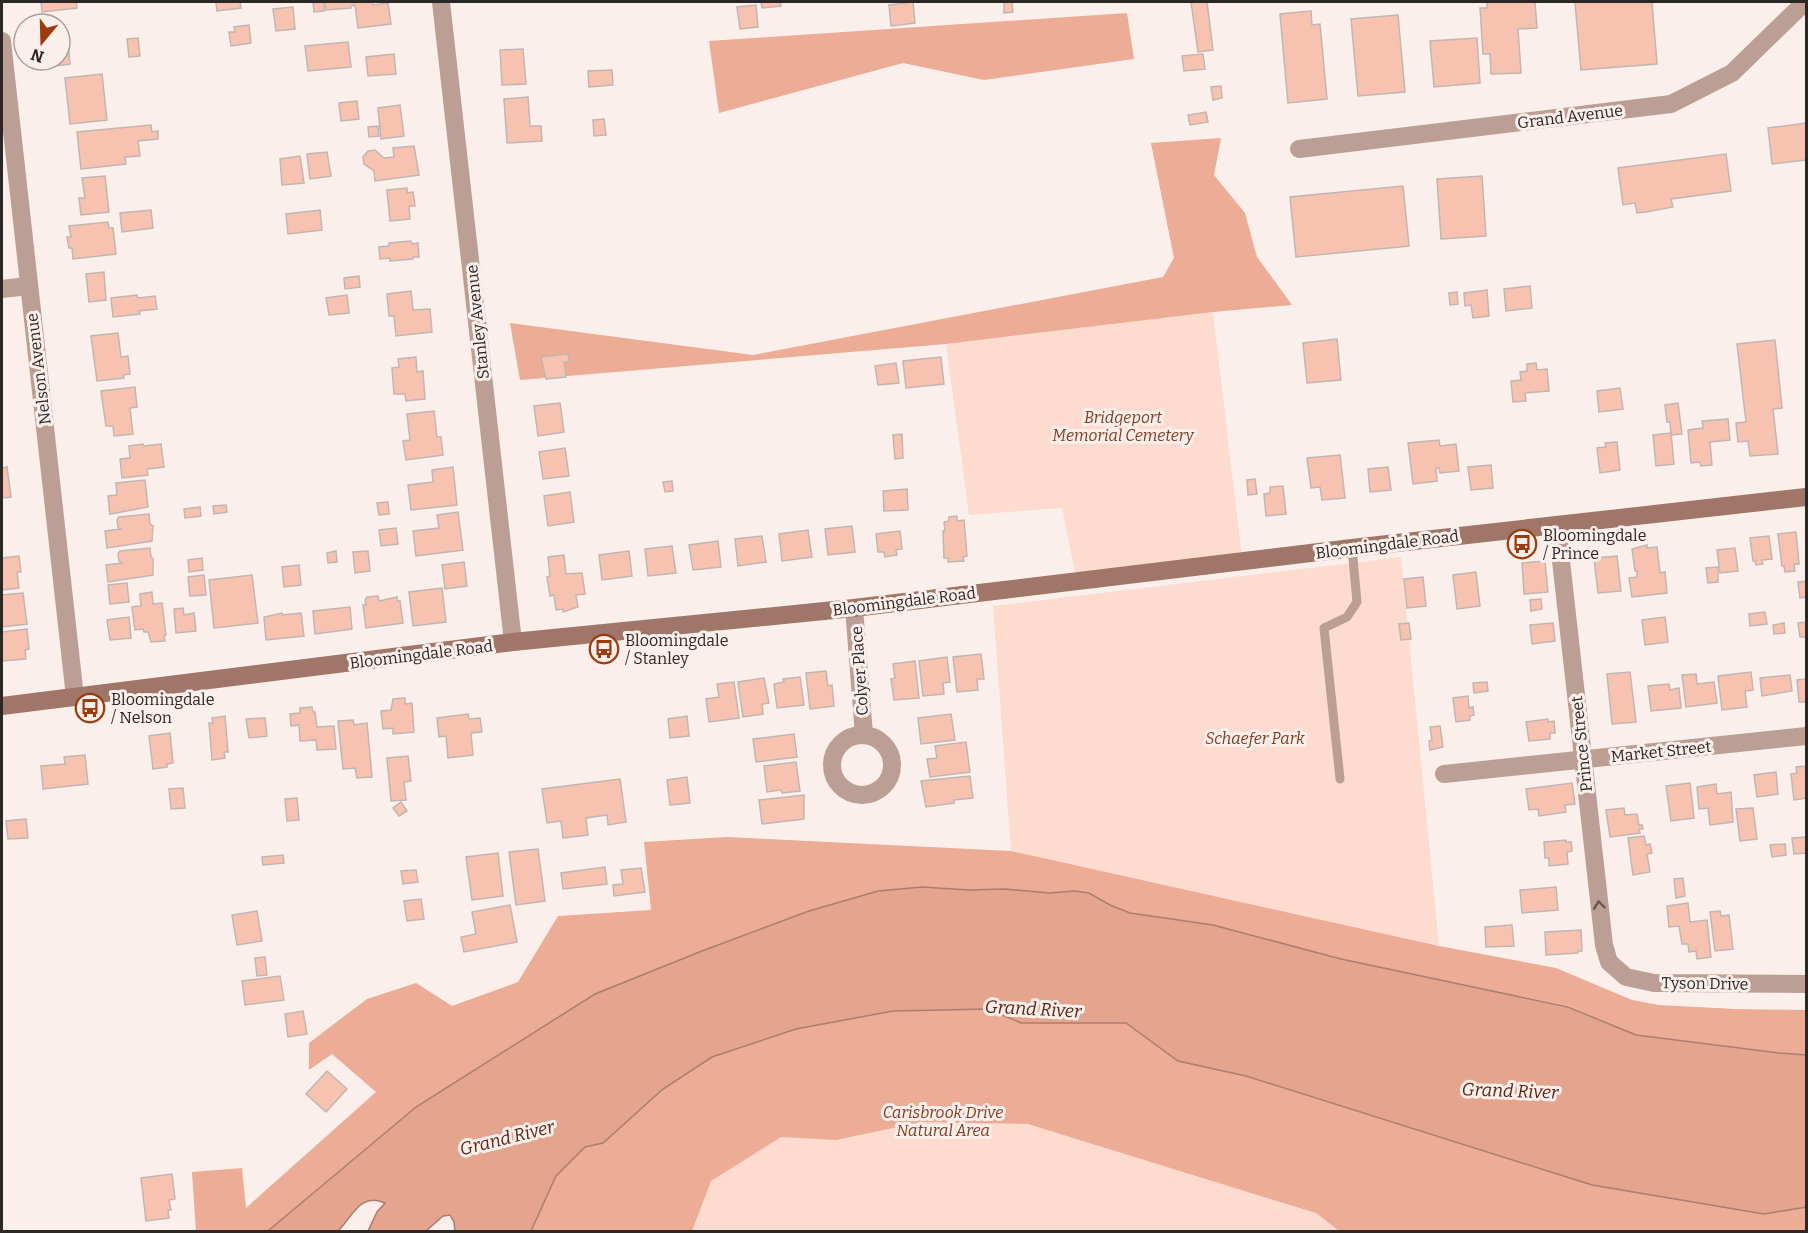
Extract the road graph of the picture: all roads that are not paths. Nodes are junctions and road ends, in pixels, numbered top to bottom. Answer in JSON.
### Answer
{"nodes":[{"id":1,"x":441,"y":2,"type":"edge"},
{"id":2,"x":1805,"y":2,"type":"edge"},
{"id":3,"x":2,"y":41,"type":"edge"},
{"id":4,"x":1299,"y":149,"type":"dead end"},
{"id":5,"x":28,"y":286,"type":"junction"},
{"id":6,"x":2,"y":290,"type":"edge"},
{"id":7,"x":1806,"y":497,"type":"edge"},
{"id":8,"x":1557,"y":525,"type":"junction"},
{"id":9,"x":1352,"y":548,"type":"junction"},
{"id":10,"x":854,"y":608,"type":"junction"},
{"id":11,"x":513,"y":642,"type":"junction"},
{"id":12,"x":75,"y":697,"type":"junction"},
{"id":13,"x":2,"y":706,"type":"edge"},
{"id":14,"x":864,"y":735,"type":"dead end"},
{"id":15,"x":1806,"y":735,"type":"edge"},
{"id":16,"x":1582,"y":759,"type":"junction"},
{"id":17,"x":1444,"y":774,"type":"dead end"},
{"id":18,"x":1340,"y":779,"type":"dead end"},
{"id":19,"x":1609,"y":962,"type":"joint"},
{"id":20,"x":1806,"y":984,"type":"edge"}],
"edges":[{"from":1,"to":11,"type":"street","name":"Stanley Avenue"},
{"from":2,"to":4,"type":"street","name":"Grand Avenue"},
{"from":3,"to":5,"type":"street","name":"Nelson Avenue"},
{"from":5,"to":6,"type":"street"},
{"from":5,"to":12,"type":"street","name":"Nelson Avenue"},
{"from":7,"to":8,"type":"main road","name":"Bloomingdale Road"},
{"from":8,"to":9,"type":"main road","name":"Bloomingdale Road"},
{"from":8,"to":16,"type":"street","name":"Prince Street"},
{"from":9,"to":10,"type":"main road","name":"Bloomingdale Road"},
{"from":9,"to":18,"type":"lane"},
{"from":10,"to":11,"type":"main road","name":"Bloomingdale Road"},
{"from":10,"to":14,"type":"street","name":"Colyer Place"},
{"from":11,"to":12,"type":"main road","name":"Bloomingdale Road"},
{"from":12,"to":13,"type":"main road","name":"Bloomingdale Road"},
{"from":15,"to":16,"type":"street","name":"Market Street"},
{"from":16,"to":17,"type":"street","name":"Market Street"},
{"from":19,"to":16,"type":"street","name":"Prince Street","one_way":true},
{"from":19,"to":20,"type":"street","name":"Tyson Drive"}]}
